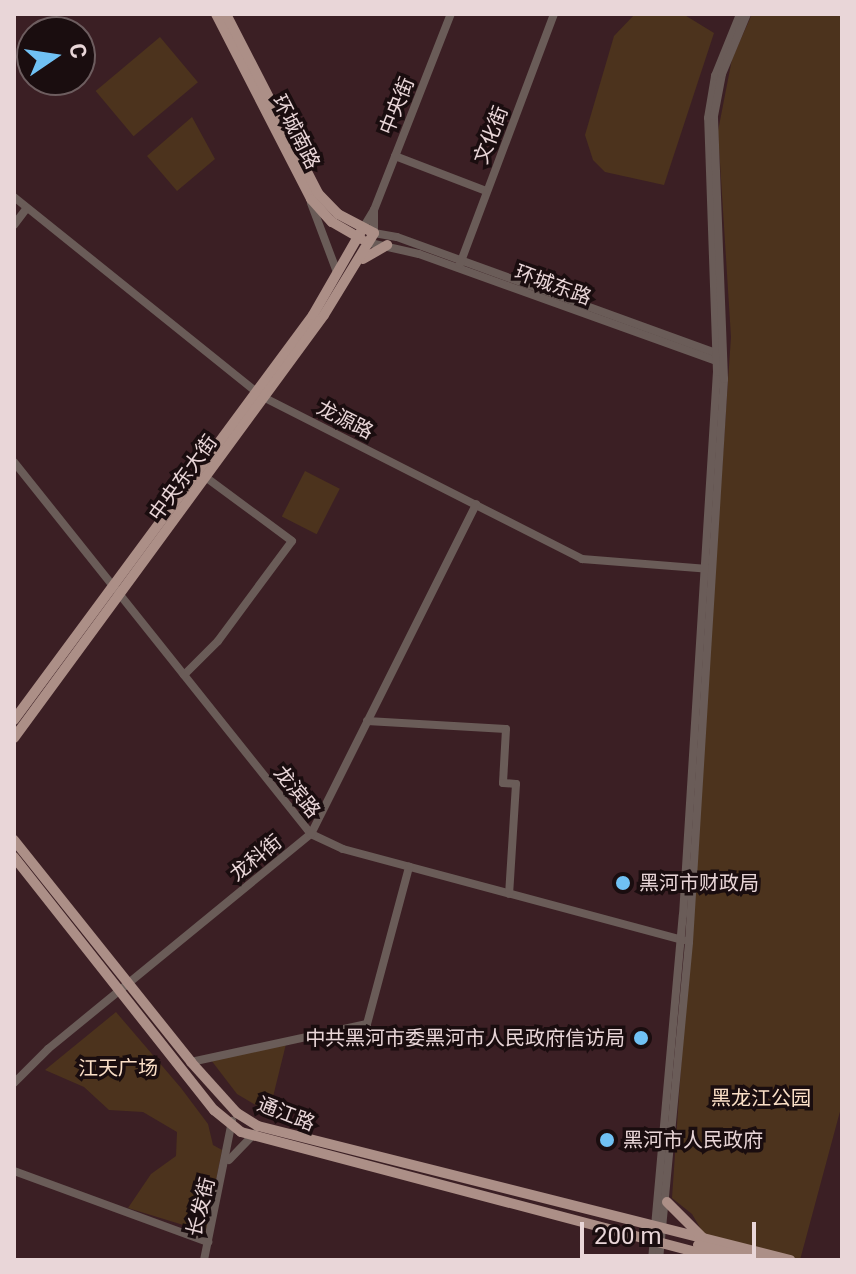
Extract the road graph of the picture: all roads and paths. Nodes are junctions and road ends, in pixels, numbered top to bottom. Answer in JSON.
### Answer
{"nodes":[{"id":1,"x":216,"y":14,"type":"edge"},
{"id":2,"x":226,"y":14,"type":"edge"},
{"id":3,"x":451,"y":14,"type":"edge"},
{"id":4,"x":554,"y":14,"type":"edge"},
{"id":5,"x":740,"y":14,"type":"edge"},
{"id":6,"x":747,"y":14,"type":"edge"},
{"id":7,"x":395,"y":156,"type":"junction"},
{"id":8,"x":300,"y":180,"type":"junction"},
{"id":9,"x":486,"y":191,"type":"junction"},
{"id":10,"x":14,"y":197,"type":"edge"},
{"id":11,"x":27,"y":208,"type":"junction"},
{"id":12,"x":374,"y":210,"type":"junction"},
{"id":13,"x":14,"y":225,"type":"edge"},
{"id":14,"x":361,"y":233,"type":"junction"},
{"id":15,"x":372,"y":238,"type":"junction"},
{"id":16,"x":387,"y":245,"type":"junction"},
{"id":17,"x":361,"y":260,"type":"junction"},
{"id":18,"x":460,"y":265,"type":"junction"},
{"id":19,"x":334,"y":281,"type":"junction"},
{"id":20,"x":721,"y":358,"type":"junction"},
{"id":21,"x":260,"y":395,"type":"junction"},
{"id":22,"x":14,"y":462,"type":"edge"},
{"id":23,"x":207,"y":478,"type":"junction"},
{"id":24,"x":476,"y":504,"type":"junction"},
{"id":25,"x":707,"y":569,"type":"junction"},
{"id":26,"x":116,"y":590,"type":"junction"},
{"id":27,"x":184,"y":675,"type":"junction"},
{"id":28,"x":14,"y":720,"type":"edge"},
{"id":29,"x":367,"y":721,"type":"junction"},
{"id":30,"x":14,"y":738,"type":"edge"},
{"id":31,"x":311,"y":834,"type":"junction"},
{"id":32,"x":14,"y":840,"type":"edge"},
{"id":33,"x":14,"y":857,"type":"edge"},
{"id":34,"x":409,"y":867,"type":"junction"},
{"id":35,"x":509,"y":894,"type":"junction"},
{"id":36,"x":685,"y":941,"type":"junction"},
{"id":37,"x":128,"y":983,"type":"junction"},
{"id":38,"x":117,"y":992,"type":"junction"},
{"id":39,"x":191,"y":1062,"type":"junction"},
{"id":40,"x":14,"y":1083,"type":"edge"},
{"id":41,"x":237,"y":1113,"type":"junction"},
{"id":42,"x":230,"y":1125,"type":"junction"},
{"id":43,"x":258,"y":1126,"type":"junction"},
{"id":44,"x":252,"y":1138,"type":"junction"},
{"id":45,"x":228,"y":1161,"type":"junction"},
{"id":46,"x":14,"y":1171,"type":"edge"},
{"id":47,"x":667,"y":1202,"type":"junction"},
{"id":48,"x":661,"y":1235,"type":"junction"},
{"id":49,"x":704,"y":1239,"type":"junction"},
{"id":50,"x":208,"y":1242,"type":"junction"},
{"id":51,"x":701,"y":1253,"type":"junction"},
{"id":52,"x":204,"y":1260,"type":"edge"},
{"id":53,"x":652,"y":1260,"type":"edge"},
{"id":54,"x":659,"y":1260,"type":"edge"},
{"id":55,"x":688,"y":1260,"type":"edge"},
{"id":56,"x":726,"y":1260,"type":"edge"},
{"id":57,"x":758,"y":1260,"type":"edge"},
{"id":58,"x":790,"y":1260,"type":"edge"}],
"edges":[{"from":1,"to":8,"type":"main road","name":"环城南路"},
{"from":2,"to":14,"type":"main road","name":"环城南路"},
{"from":3,"to":7,"type":"street","name":"中央街"},
{"from":4,"to":9,"type":"street","name":"文化街"},
{"from":5,"to":20,"type":"street"},
{"from":6,"to":20,"type":"street"},
{"from":7,"to":9,"type":"street"},
{"from":7,"to":12,"type":"street","name":"中央街"},
{"from":8,"to":14,"type":"main road","name":"环城南路"},
{"from":8,"to":19,"type":"street"},
{"from":9,"to":18,"type":"street","name":"文化街"},
{"from":10,"to":11,"type":"street","name":"龙源路"},
{"from":11,"to":13,"type":"street"},
{"from":11,"to":21,"type":"street","name":"龙源路"},
{"from":12,"to":14,"type":"street"},
{"from":12,"to":15,"type":"street"},
{"from":14,"to":15,"type":"main road","name":"环城南路"},
{"from":14,"to":19,"type":"main road","name":"中央东大街"},
{"from":15,"to":16,"type":"street","name":"环城东路"},
{"from":15,"to":17,"type":"main road","name":"中央东大街"},
{"from":15,"to":18,"type":"street","name":"环城东路"},
{"from":16,"to":17,"type":"main road"},
{"from":16,"to":18,"type":"street","name":"环城东路"},
{"from":17,"to":21,"type":"main road","name":"中央东大街"},
{"from":18,"to":20,"type":"street","name":"环城东路"},
{"from":19,"to":21,"type":"main road","name":"中央东大街"},
{"from":20,"to":25,"type":"street"},
{"from":21,"to":23,"type":"main road","name":"中央东大街"},
{"from":21,"to":24,"type":"street","name":"龙源路"},
{"from":21,"to":26,"type":"main road","name":"中央东大街"},
{"from":22,"to":26,"type":"street","name":"龙滨路"},
{"from":23,"to":26,"type":"main road","name":"中央东大街"},
{"from":23,"to":27,"type":"street"},
{"from":24,"to":25,"type":"street","name":"龙源路"},
{"from":24,"to":29,"type":"street","name":"龙科街"},
{"from":25,"to":36,"type":"street"},
{"from":26,"to":27,"type":"street","name":"龙滨路"},
{"from":26,"to":28,"type":"main road","name":"中央东大街"},
{"from":26,"to":30,"type":"main road","name":"中央东大街"},
{"from":27,"to":31,"type":"street","name":"龙滨路"},
{"from":29,"to":31,"type":"street","name":"龙科街"},
{"from":29,"to":35,"type":"street"},
{"from":31,"to":34,"type":"street","name":"龙滨路"},
{"from":31,"to":37,"type":"street","name":"龙科街"},
{"from":32,"to":37,"type":"main road","name":"通江路"},
{"from":33,"to":38,"type":"main road","name":"通江路"},
{"from":34,"to":35,"type":"street","name":"龙滨路"},
{"from":34,"to":39,"type":"street"},
{"from":35,"to":36,"type":"street","name":"龙滨路"},
{"from":36,"to":47,"type":"street"},
{"from":36,"to":48,"type":"street"},
{"from":37,"to":38,"type":"street","name":"龙科街"},
{"from":37,"to":39,"type":"main road","name":"通江路"},
{"from":38,"to":40,"type":"street","name":"龙科街"},
{"from":38,"to":42,"type":"main road","name":"通江路"},
{"from":39,"to":41,"type":"main road","name":"通江路"},
{"from":41,"to":42,"type":"street","name":"长发街"},
{"from":41,"to":43,"type":"main road","name":"通江路"},
{"from":42,"to":44,"type":"main road","name":"通江路"},
{"from":42,"to":45,"type":"street","name":"长发街"},
{"from":43,"to":44,"type":"street","name":"长发街"},
{"from":43,"to":48,"type":"main road","name":"通江路"},
{"from":44,"to":45,"type":"street","name":"长发街"},
{"from":44,"to":48,"type":"main road","name":"通江路"},
{"from":45,"to":50,"type":"street","name":"长发街"},
{"from":46,"to":50,"type":"street"},
{"from":47,"to":48,"type":"street"},
{"from":47,"to":49,"type":"main road"},
{"from":48,"to":49,"type":"main road"},
{"from":48,"to":51,"type":"main road"},
{"from":48,"to":53,"type":"street"},
{"from":48,"to":54,"type":"street"},
{"from":48,"to":57,"type":"main road","name":"通江路"},
{"from":49,"to":58,"type":"main road"},
{"from":50,"to":52,"type":"street","name":"长发街"},
{"from":51,"to":55,"type":"main road"},
{"from":51,"to":56,"type":"main road"}]}
